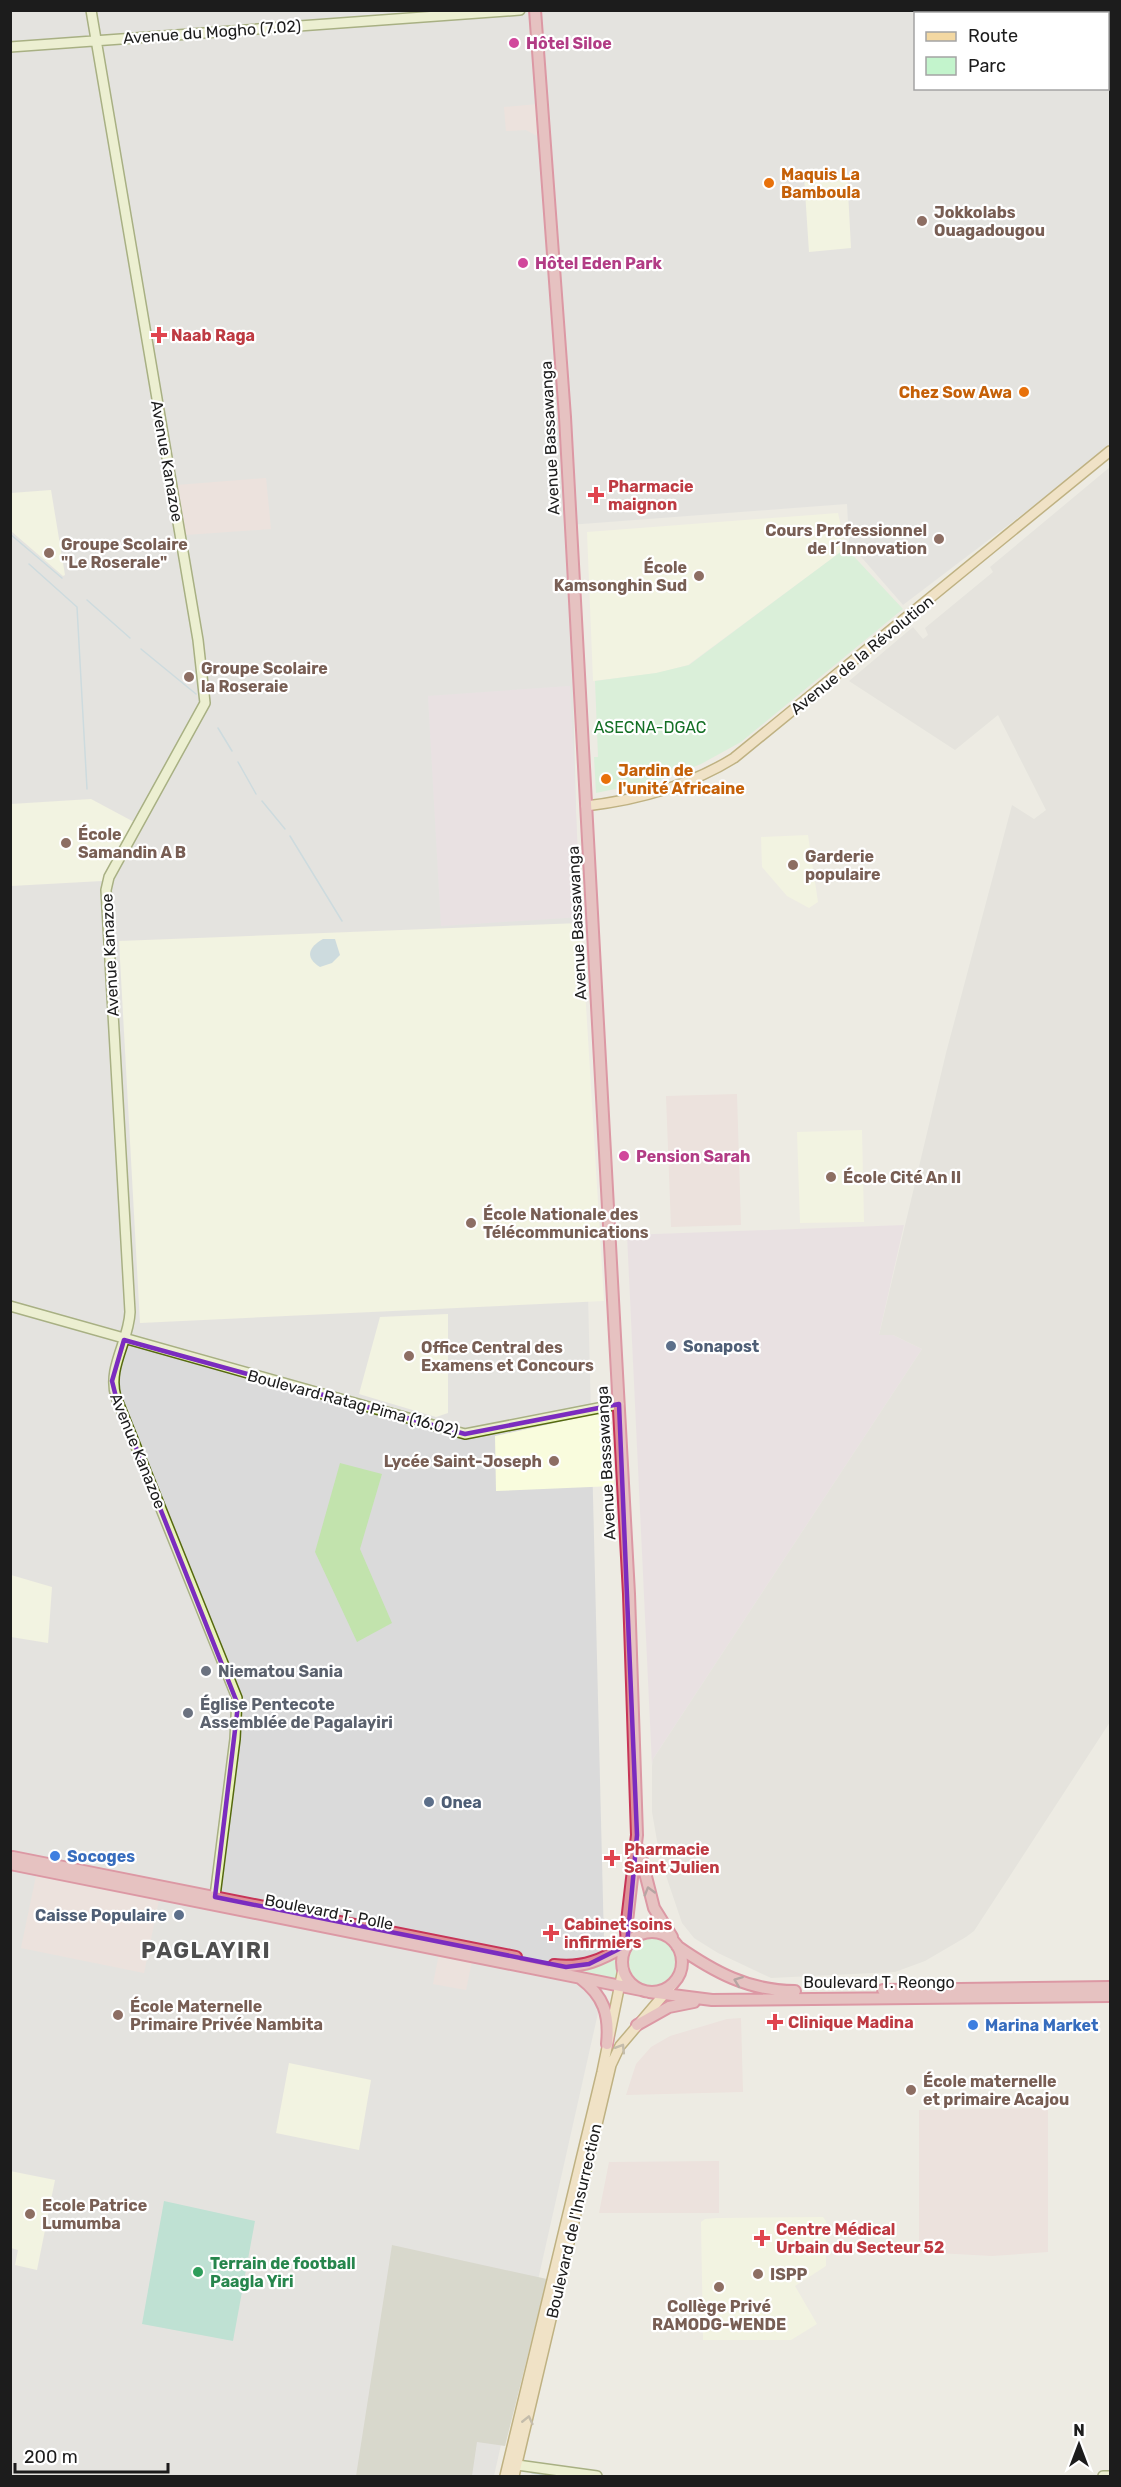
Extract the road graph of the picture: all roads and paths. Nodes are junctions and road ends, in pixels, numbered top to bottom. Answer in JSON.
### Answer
{"nodes":[{"id":1,"x":91,"y":10,"type":"edge"},
{"id":2,"x":520,"y":10,"type":"edge"},
{"id":3,"x":535,"y":10,"type":"edge"},
{"id":4,"x":96,"y":40,"type":"junction"},
{"id":5,"x":10,"y":47,"type":"edge"},
{"id":6,"x":1110,"y":451,"type":"edge"},
{"id":7,"x":586,"y":806,"type":"junction"},
{"id":8,"x":10,"y":1306,"type":"edge"},
{"id":9,"x":124,"y":1340,"type":"junction"},
{"id":10,"x":619,"y":1404,"type":"junction"},
{"id":11,"x":637,"y":1835,"type":"junction"},
{"id":12,"x":10,"y":1857,"type":"edge"},
{"id":13,"x":10,"y":1864,"type":"edge"},
{"id":14,"x":215,"y":1901,"type":"junction"},
{"id":15,"x":676,"y":1944,"type":"junction"},
{"id":16,"x":627,"y":1945,"type":"junction"},
{"id":17,"x":623,"y":1969,"type":"junction"},
{"id":18,"x":578,"y":1976,"type":"junction"},
{"id":19,"x":672,"y":1985,"type":"junction"},
{"id":20,"x":620,"y":1987,"type":"junction"},
{"id":21,"x":1110,"y":1988,"type":"edge"},
{"id":22,"x":645,"y":1991,"type":"junction"},
{"id":23,"x":663,"y":1995,"type":"junction"},
{"id":24,"x":1110,"y":1996,"type":"edge"},
{"id":25,"x":675,"y":1997,"type":"junction"},
{"id":26,"x":712,"y":2000,"type":"junction"},
{"id":27,"x":669,"y":2007,"type":"junction"},
{"id":28,"x":637,"y":2025,"type":"junction"},
{"id":29,"x":607,"y":2043,"type":"junction"},
{"id":30,"x":516,"y":2461,"type":"junction"},
{"id":31,"x":505,"y":2476,"type":"edge"},
{"id":32,"x":514,"y":2476,"type":"edge"},
{"id":33,"x":597,"y":2476,"type":"edge"},
{"id":34,"x":1103,"y":2476,"type":"edge"},
{"id":35,"x":1110,"y":2476,"type":"edge"}],
"edges":[{"from":1,"to":4,"type":"street","name":"Avenue Kanazoe"},
{"from":2,"to":4,"type":"street","name":"Avenue du Mogho (7.02)"},
{"from":3,"to":7,"type":"highway","name":"Avenue Bassawanga"},
{"from":4,"to":5,"type":"street","name":"Avenue du Mogho (7.02)"},
{"from":4,"to":9,"type":"street","name":"Avenue Kanazoe"},
{"from":6,"to":7,"type":"main road","name":"Avenue de la Révolution"},
{"from":7,"to":10,"type":"highway","name":"Avenue Bassawanga"},
{"from":8,"to":9,"type":"street","name":"Boulevard Ratag Pima (16.02)"},
{"from":9,"to":10,"type":"street","name":"Boulevard Ratag Pima (16.02)"},
{"from":9,"to":14,"type":"street","name":"Avenue Kanazoe"},
{"from":10,"to":11,"type":"highway","name":"Avenue Bassawanga"},
{"from":15,"to":11,"type":"highway","name":"Avenue Bassawanga","one_way":true},
{"from":11,"to":16,"type":"highway","name":"Avenue Bassawanga"},
{"from":12,"to":14,"type":"highway","name":"Boulevard T. Polle"},
{"from":13,"to":14,"type":"highway","name":"Boulevard T. Polle"},
{"from":14,"to":16,"type":"highway","name":"Boulevard T. Polle"},
{"from":14,"to":18,"type":"highway","name":"Boulevard T. Polle"},
{"from":15,"to":16,"type":"highway"},
{"from":15,"to":19,"type":"highway"},
{"from":21,"to":15,"type":"highway","one_way":true},
{"from":16,"to":17,"type":"highway"},
{"from":17,"to":20,"type":"main road","name":"Boulevard de l'Insurrection"},
{"from":17,"to":22,"type":"highway"},
{"from":18,"to":20,"type":"highway","name":"Boulevard T. Polle"},
{"from":18,"to":29,"type":"highway"},
{"from":19,"to":22,"type":"highway"},
{"from":19,"to":23,"type":"main road","name":"Boulevard de l'Insurrection"},
{"from":20,"to":22,"type":"highway","name":"Boulevard T. Polle"},
{"from":20,"to":29,"type":"main road","name":"Boulevard de l'Insurrection"},
{"from":22,"to":23,"type":"highway","name":"Boulevard T. Reongo"},
{"from":23,"to":25,"type":"highway","name":"Boulevard T. Reongo"},
{"from":23,"to":28,"type":"main road","name":"Boulevard de l'Insurrection"},
{"from":24,"to":26,"type":"highway","name":"Boulevard T. Reongo"},
{"from":25,"to":26,"type":"highway","name":"Boulevard T. Reongo"},
{"from":25,"to":27,"type":"highway"},
{"from":26,"to":27,"type":"highway"},
{"from":27,"to":28,"type":"highway"},
{"from":30,"to":28,"type":"main road","name":"Boulevard de l'Insurrection","one_way":true},
{"from":29,"to":30,"type":"main road","name":"Boulevard de l'Insurrection"},
{"from":30,"to":31,"type":"main road","name":"Boulevard de l'Insurrection"},
{"from":30,"to":32,"type":"main road","name":"Boulevard de l'Insurrection"},
{"from":30,"to":33,"type":"street"},
{"from":34,"to":35,"type":"street"}]}
